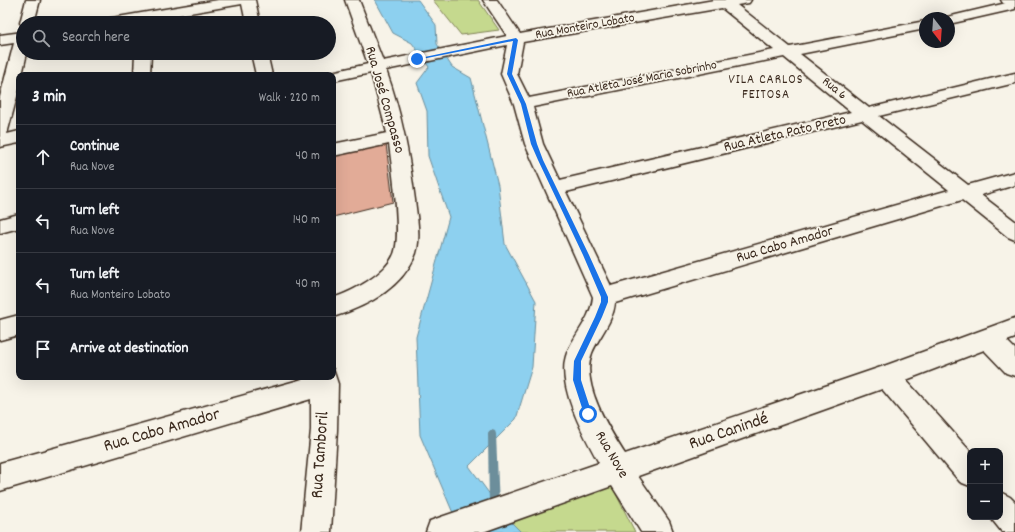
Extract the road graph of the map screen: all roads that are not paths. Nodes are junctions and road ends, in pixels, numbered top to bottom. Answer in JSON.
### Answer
{"nodes":[{"id":1,"x":33,"y":0,"type":"edge"},
{"id":2,"x":143,"y":0,"type":"edge"},
{"id":3,"x":243,"y":0,"type":"edge"},
{"id":4,"x":248,"y":0,"type":"edge"},
{"id":5,"x":352,"y":0,"type":"edge"},
{"id":6,"x":490,"y":0,"type":"edge"},
{"id":7,"x":744,"y":0,"type":"edge"},
{"id":8,"x":1008,"y":0,"type":"edge"},
{"id":9,"x":723,"y":2,"type":"edge"},
{"id":10,"x":1015,"y":4,"type":"edge"},
{"id":11,"x":29,"y":16,"type":"edge"},
{"id":12,"x":144,"y":16,"type":"edge"},
{"id":13,"x":164,"y":16,"type":"edge"},
{"id":14,"x":251,"y":16,"type":"edge"},
{"id":15,"x":955,"y":19,"type":"edge"},
{"id":16,"x":919,"y":26,"type":"edge"},
{"id":17,"x":16,"y":39,"type":"edge"},
{"id":18,"x":0,"y":40,"type":"edge"},
{"id":19,"x":516,"y":40,"type":"junction"},
{"id":20,"x":787,"y":52,"type":"junction"},
{"id":21,"x":18,"y":60,"type":"edge"},
{"id":22,"x":143,"y":60,"type":"edge"},
{"id":23,"x":261,"y":60,"type":"edge"},
{"id":24,"x":378,"y":67,"type":"junction"},
{"id":25,"x":142,"y":72,"type":"edge"},
{"id":26,"x":263,"y":72,"type":"edge"},
{"id":27,"x":336,"y":75,"type":"edge"},
{"id":28,"x":1015,"y":78,"type":"edge"},
{"id":29,"x":523,"y":104,"type":"junction"},
{"id":30,"x":866,"y":115,"type":"junction"},
{"id":31,"x":0,"y":131,"type":"edge"},
{"id":32,"x":397,"y":137,"type":"junction"},
{"id":33,"x":16,"y":138,"type":"edge"},
{"id":34,"x":0,"y":141,"type":"edge"},
{"id":35,"x":336,"y":149,"type":"edge"},
{"id":36,"x":1015,"y":178,"type":"edge"},
{"id":37,"x":555,"y":188,"type":"junction"},
{"id":38,"x":967,"y":193,"type":"junction"},
{"id":39,"x":16,"y":222,"type":"edge"},
{"id":40,"x":0,"y":226,"type":"edge"},
{"id":41,"x":1015,"y":232,"type":"edge"},
{"id":42,"x":604,"y":297,"type":"junction"},
{"id":43,"x":336,"y":307,"type":"edge"},
{"id":44,"x":16,"y":326,"type":"edge"},
{"id":45,"x":1015,"y":328,"type":"edge"},
{"id":46,"x":0,"y":330,"type":"edge"},
{"id":47,"x":988,"y":338,"type":"junction"},
{"id":48,"x":1015,"y":365,"type":"edge"},
{"id":49,"x":887,"y":376,"type":"junction"},
{"id":50,"x":324,"y":381,"type":"edge"},
{"id":51,"x":967,"y":469,"type":"edge"},
{"id":52,"x":619,"y":470,"type":"junction"},
{"id":53,"x":0,"y":477,"type":"edge"},
{"id":54,"x":1003,"y":510,"type":"edge"},
{"id":55,"x":1015,"y":524,"type":"edge"},
{"id":56,"x":446,"y":530,"type":"edge"},
{"id":57,"x":316,"y":532,"type":"edge"},
{"id":58,"x":658,"y":532,"type":"edge"}],
"edges":[{"from":1,"to":11,"type":"street"},
{"from":2,"to":12,"type":"street"},
{"from":3,"to":13,"type":"street"},
{"from":4,"to":14,"type":"street"},
{"from":5,"to":24,"type":"street","name":"Rua José Compasso"},
{"from":6,"to":19,"type":"street"},
{"from":7,"to":9,"type":"street","name":"Rua Monteiro Lobato"},
{"from":8,"to":10,"type":"street"},
{"from":9,"to":19,"type":"street","name":"Rua Monteiro Lobato"},
{"from":9,"to":20,"type":"street","name":"Rua 6"},
{"from":10,"to":15,"type":"street"},
{"from":16,"to":20,"type":"street","name":"Rua Atleta José Maria Sobrinho"},
{"from":17,"to":18,"type":"street"},
{"from":19,"to":24,"type":"street","name":"Rua Monteiro Lobato"},
{"from":19,"to":29,"type":"street"},
{"from":20,"to":29,"type":"street","name":"Rua Atleta José Maria Sobrinho"},
{"from":20,"to":30,"type":"street","name":"Rua 6"},
{"from":21,"to":31,"type":"street"},
{"from":22,"to":25,"type":"street"},
{"from":23,"to":26,"type":"street"},
{"from":24,"to":27,"type":"street","name":"Rua Monteiro Lobato"},
{"from":24,"to":32,"type":"street","name":"Rua José Compasso"},
{"from":28,"to":30,"type":"street","name":"Rua Atleta Pato Preto"},
{"from":29,"to":37,"type":"street"},
{"from":30,"to":37,"type":"street","name":"Rua Atleta Pato Preto"},
{"from":30,"to":38,"type":"street","name":"Rua 6"},
{"from":32,"to":35,"type":"street"},
{"from":32,"to":43,"type":"street","name":"Rua José Compasso"},
{"from":33,"to":34,"type":"street"},
{"from":36,"to":38,"type":"street"},
{"from":37,"to":42,"type":"street"},
{"from":38,"to":41,"type":"street","name":"Rua 6"},
{"from":38,"to":42,"type":"street","name":"Rua Cabo Amador"},
{"from":39,"to":40,"type":"street"},
{"from":42,"to":52,"type":"street","name":"Rua Nove"},
{"from":44,"to":46,"type":"street"},
{"from":45,"to":47,"type":"street","name":"Rua Canindé"},
{"from":47,"to":48,"type":"street"},
{"from":47,"to":49,"type":"street","name":"Rua Canindé"},
{"from":49,"to":51,"type":"street"},
{"from":49,"to":52,"type":"street","name":"Rua Canindé"},
{"from":50,"to":53,"type":"street","name":"Rua Cabo Amador"},
{"from":50,"to":57,"type":"street","name":"Rua Tamboril"},
{"from":52,"to":56,"type":"street","name":"Rua Canindé"},
{"from":52,"to":58,"type":"street","name":"Rua Nove"},
{"from":54,"to":55,"type":"street"}]}
